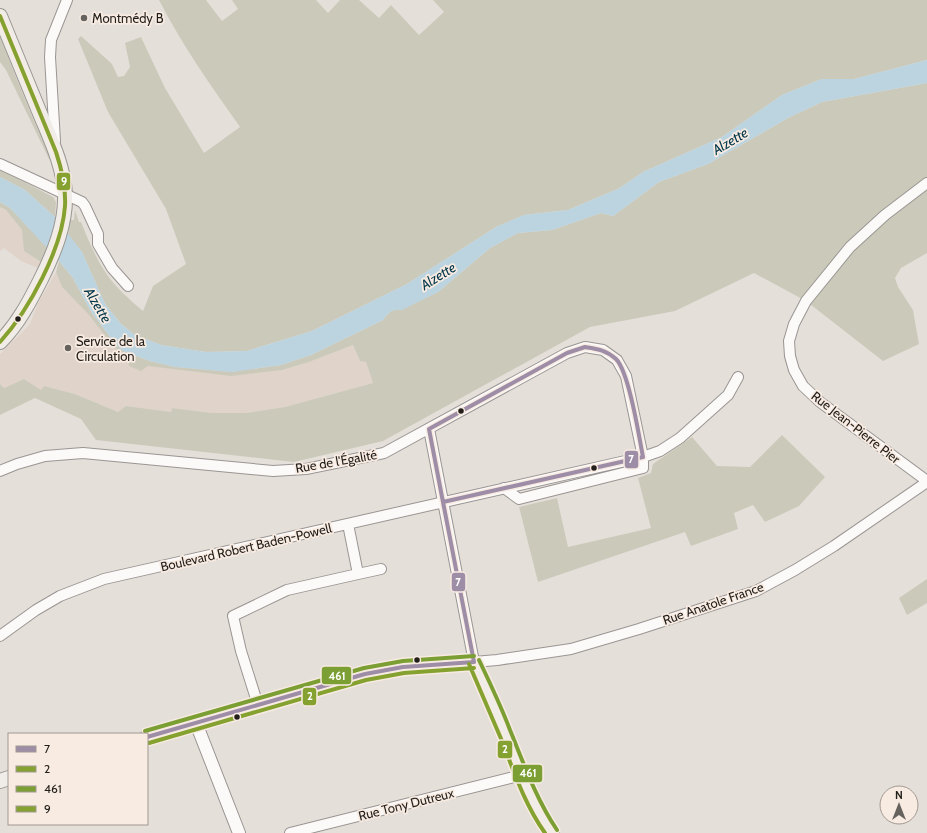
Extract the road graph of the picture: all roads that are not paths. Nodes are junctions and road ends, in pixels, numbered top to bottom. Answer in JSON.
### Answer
{"nodes":[{"id":1,"x":67,"y":0,"type":"edge"},
{"id":2,"x":0,"y":16,"type":"edge"},
{"id":3,"x":56,"y":152,"type":"junction"},
{"id":4,"x":0,"y":164,"type":"edge"},
{"id":5,"x":927,"y":183,"type":"edge"},
{"id":6,"x":65,"y":195,"type":"junction"},
{"id":7,"x":128,"y":286,"type":"dead end"},
{"id":8,"x":0,"y":342,"type":"edge"},
{"id":9,"x":738,"y":377,"type":"dead end"},
{"id":10,"x":429,"y":429,"type":"junction"},
{"id":11,"x":643,"y":457,"type":"junction"},
{"id":12,"x":0,"y":471,"type":"edge"},
{"id":13,"x":927,"y":481,"type":"edge"},
{"id":14,"x":443,"y":502,"type":"junction"},
{"id":15,"x":348,"y":524,"type":"junction"},
{"id":16,"x":381,"y":569,"type":"dead end"},
{"id":17,"x":358,"y":574,"type":"junction"},
{"id":18,"x":0,"y":636,"type":"edge"},
{"id":19,"x":474,"y":662,"type":"junction"},
{"id":20,"x":258,"y":705,"type":"junction"},
{"id":21,"x":196,"y":722,"type":"junction"},
{"id":22,"x":148,"y":737,"type":"edge"},
{"id":23,"x":522,"y":775,"type":"junction"},
{"id":24,"x":239,"y":833,"type":"edge"},
{"id":25,"x":290,"y":833,"type":"edge"},
{"id":26,"x":552,"y":833,"type":"edge"}],
"edges":[{"from":1,"to":3,"type":"street"},
{"from":2,"to":3,"type":"main road"},
{"from":3,"to":6,"type":"main road"},
{"from":4,"to":6,"type":"street"},
{"from":5,"to":13,"type":"street","name":"Rue Jean-Pierre Pier"},
{"from":6,"to":7,"type":"street"},
{"from":6,"to":8,"type":"main road"},
{"from":9,"to":11,"type":"street"},
{"from":10,"to":11,"type":"street","name":"Rue de l'Égalité"},
{"from":10,"to":12,"type":"street","name":"Rue de l'Égalité"},
{"from":10,"to":14,"type":"street"},
{"from":11,"to":14,"type":"street","name":"Boulevard Robert Baden-Powell"},
{"from":13,"to":19,"type":"street","name":"Rue Anatole France"},
{"from":14,"to":15,"type":"street","name":"Boulevard Robert Baden-Powell"},
{"from":14,"to":19,"type":"street"},
{"from":15,"to":17,"type":"street"},
{"from":15,"to":18,"type":"street","name":"Boulevard Robert Baden-Powell"},
{"from":16,"to":17,"type":"street"},
{"from":17,"to":20,"type":"street"},
{"from":19,"to":20,"type":"main road"},
{"from":19,"to":23,"type":"main road"},
{"from":20,"to":21,"type":"main road"},
{"from":21,"to":22,"type":"main road"},
{"from":21,"to":24,"type":"street"},
{"from":23,"to":25,"type":"street","name":"Rue Tony Dutreux"},
{"from":23,"to":26,"type":"main road"}]}
